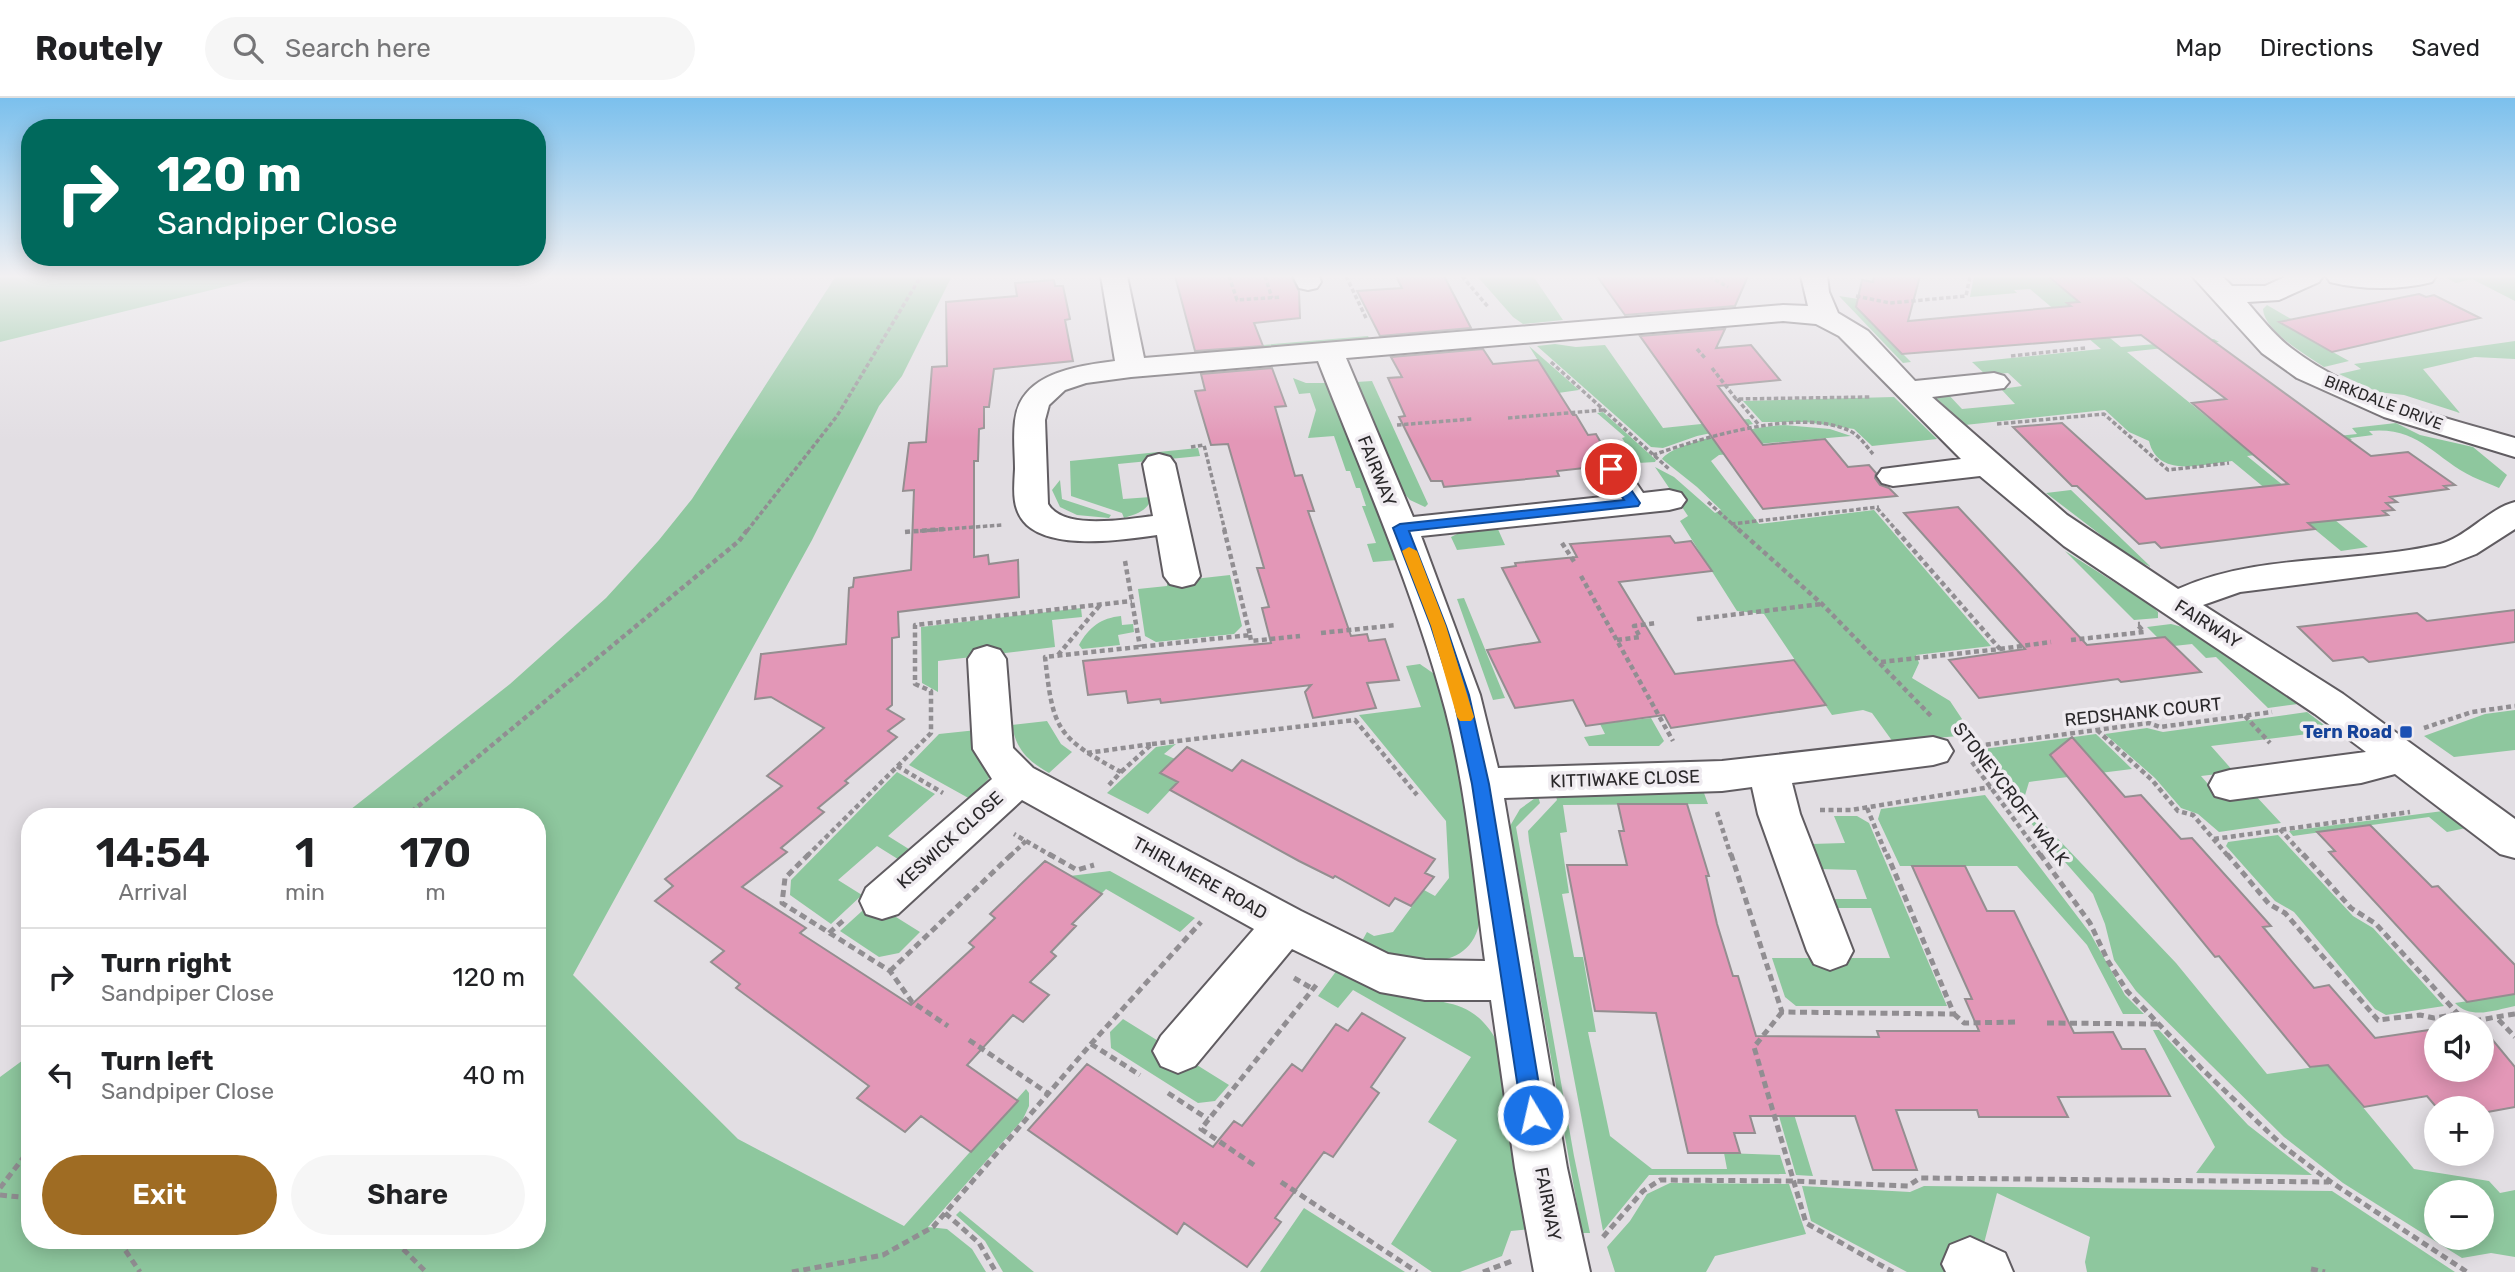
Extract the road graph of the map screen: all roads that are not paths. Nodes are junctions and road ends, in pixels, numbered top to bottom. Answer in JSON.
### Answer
{"nodes":[{"id":1,"x":1124,"y":331,"type":"edge"},
{"id":2,"x":1580,"y":331,"type":"edge"},
{"id":3,"x":1851,"y":331,"type":"edge"},
{"id":4,"x":2255,"y":331,"type":"edge"},
{"id":5,"x":1329,"y":352,"type":"junction"},
{"id":6,"x":1131,"y":368,"type":"junction"},
{"id":7,"x":1994,"y":382,"type":"dead end"},
{"id":8,"x":1910,"y":392,"type":"junction"},
{"id":9,"x":2515,"y":448,"type":"edge"},
{"id":10,"x":1170,"y":456,"type":"road end"},
{"id":11,"x":1989,"y":465,"type":"junction"},
{"id":12,"x":1611,"y":469,"type":"dead end"},
{"id":13,"x":1893,"y":476,"type":"road end"},
{"id":14,"x":1670,"y":485,"type":"road end"},
{"id":15,"x":1633,"y":503,"type":"junction"},
{"id":16,"x":2515,"y":512,"type":"edge"},
{"id":17,"x":1172,"y":523,"type":"junction"},
{"id":18,"x":1400,"y":528,"type":"junction"},
{"id":19,"x":1182,"y":576,"type":"dead end"},
{"id":20,"x":2181,"y":607,"type":"junction"},
{"id":21,"x":987,"y":659,"type":"dead end"},
{"id":22,"x":1943,"y":739,"type":"road end"},
{"id":23,"x":2411,"y":741,"type":"junction"},
{"id":24,"x":1769,"y":771,"type":"junction"},
{"id":25,"x":1018,"y":779,"type":"junction"},
{"id":26,"x":1481,"y":784,"type":"junction"},
{"id":27,"x":2230,"y":785,"type":"dead end"},
{"id":28,"x":2515,"y":842,"type":"edge"},
{"id":29,"x":881,"y":901,"type":"dead end"},
{"id":30,"x":1285,"y":924,"type":"junction"},
{"id":31,"x":1830,"y":951,"type":"dead end"},
{"id":32,"x":1512,"y":981,"type":"junction"},
{"id":33,"x":1178,"y":1051,"type":"dead end"},
{"id":34,"x":1562,"y":1272,"type":"edge"}],
"edges":[{"from":1,"to":6,"type":"street"},
{"from":2,"to":5,"type":"street","name":"FAIRWAY"},
{"from":3,"to":8,"type":"street","name":"FAIRWAY"},
{"from":4,"to":9,"type":"street","name":"BIRKDALE DRIVE"},
{"from":5,"to":6,"type":"street"},
{"from":5,"to":18,"type":"street","name":"FAIRWAY"},
{"from":6,"to":17,"type":"street"},
{"from":7,"to":8,"type":"street"},
{"from":8,"to":11,"type":"street","name":"FAIRWAY"},
{"from":10,"to":17,"type":"street"},
{"from":11,"to":13,"type":"street"},
{"from":11,"to":20,"type":"street","name":"FAIRWAY"},
{"from":12,"to":15,"type":"street"},
{"from":14,"to":15,"type":"street"},
{"from":15,"to":18,"type":"street"},
{"from":16,"to":20,"type":"street"},
{"from":17,"to":19,"type":"street"},
{"from":18,"to":26,"type":"street","name":"FAIRWAY"},
{"from":20,"to":23,"type":"street","name":"FAIRWAY"},
{"from":21,"to":25,"type":"street","name":"THIRLMERE ROAD"},
{"from":22,"to":24,"type":"street","name":"KITTIWAKE CLOSE"},
{"from":23,"to":27,"type":"street"},
{"from":23,"to":28,"type":"street","name":"FAIRWAY"},
{"from":24,"to":26,"type":"street","name":"KITTIWAKE CLOSE"},
{"from":24,"to":31,"type":"street"},
{"from":25,"to":29,"type":"street","name":"KESWICK CLOSE"},
{"from":25,"to":30,"type":"street","name":"THIRLMERE ROAD"},
{"from":26,"to":32,"type":"street","name":"FAIRWAY"},
{"from":30,"to":32,"type":"street","name":"THIRLMERE ROAD"},
{"from":30,"to":33,"type":"street"},
{"from":32,"to":34,"type":"street","name":"FAIRWAY"}]}
